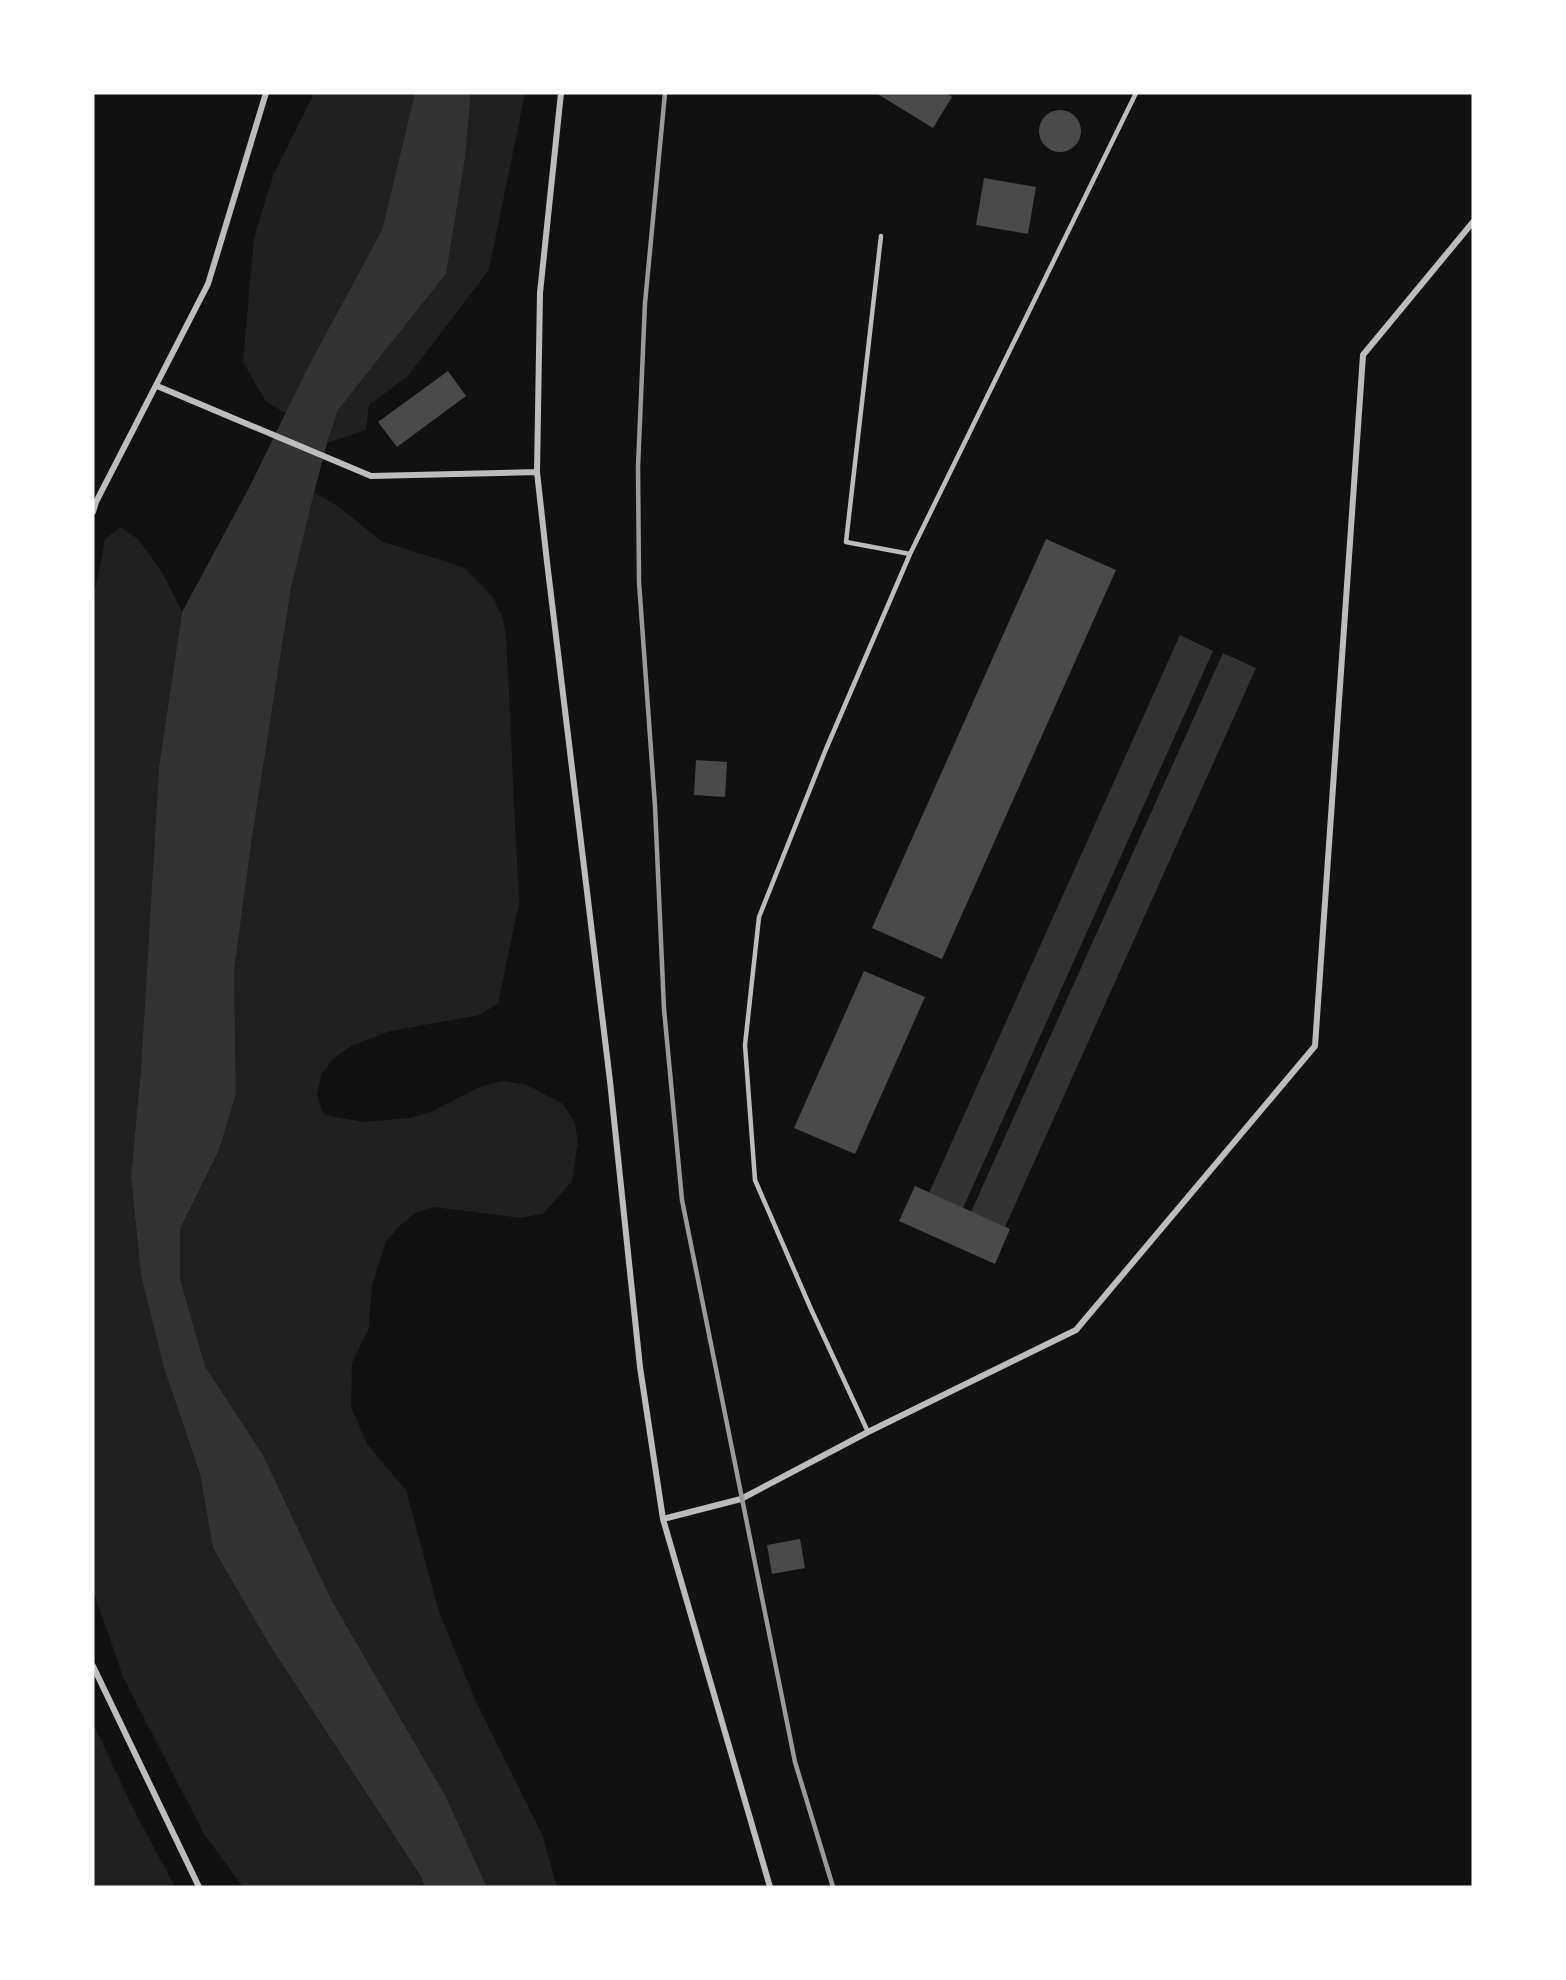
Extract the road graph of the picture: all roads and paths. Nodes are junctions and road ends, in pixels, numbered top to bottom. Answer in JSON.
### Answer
{"nodes":[{"id":1,"x":266,"y":93,"type":"edge"},
{"id":2,"x":561,"y":93,"type":"edge"},
{"id":3,"x":1136,"y":93,"type":"edge"},
{"id":4,"x":1473,"y":222,"type":"edge"},
{"id":5,"x":880,"y":236,"type":"dead end"},
{"id":6,"x":157,"y":386,"type":"junction"},
{"id":7,"x":537,"y":472,"type":"junction"},
{"id":8,"x":93,"y":512,"type":"edge"},
{"id":9,"x":910,"y":554,"type":"junction"},
{"id":10,"x":868,"y":1432,"type":"junction"},
{"id":11,"x":663,"y":1519,"type":"junction"},
{"id":12,"x":93,"y":1666,"type":"edge"},
{"id":13,"x":199,"y":1887,"type":"edge"},
{"id":14,"x":770,"y":1887,"type":"edge"}],
"edges":[{"from":1,"to":6,"type":"street"},
{"from":2,"to":7,"type":"street"},
{"from":3,"to":9,"type":"lane"},
{"from":4,"to":10,"type":"street"},
{"from":5,"to":9,"type":"lane"},
{"from":6,"to":7,"type":"street"},
{"from":6,"to":8,"type":"street"},
{"from":7,"to":11,"type":"street"},
{"from":9,"to":10,"type":"lane"},
{"from":10,"to":11,"type":"street"},
{"from":11,"to":14,"type":"street"},
{"from":12,"to":13,"type":"street"}]}
